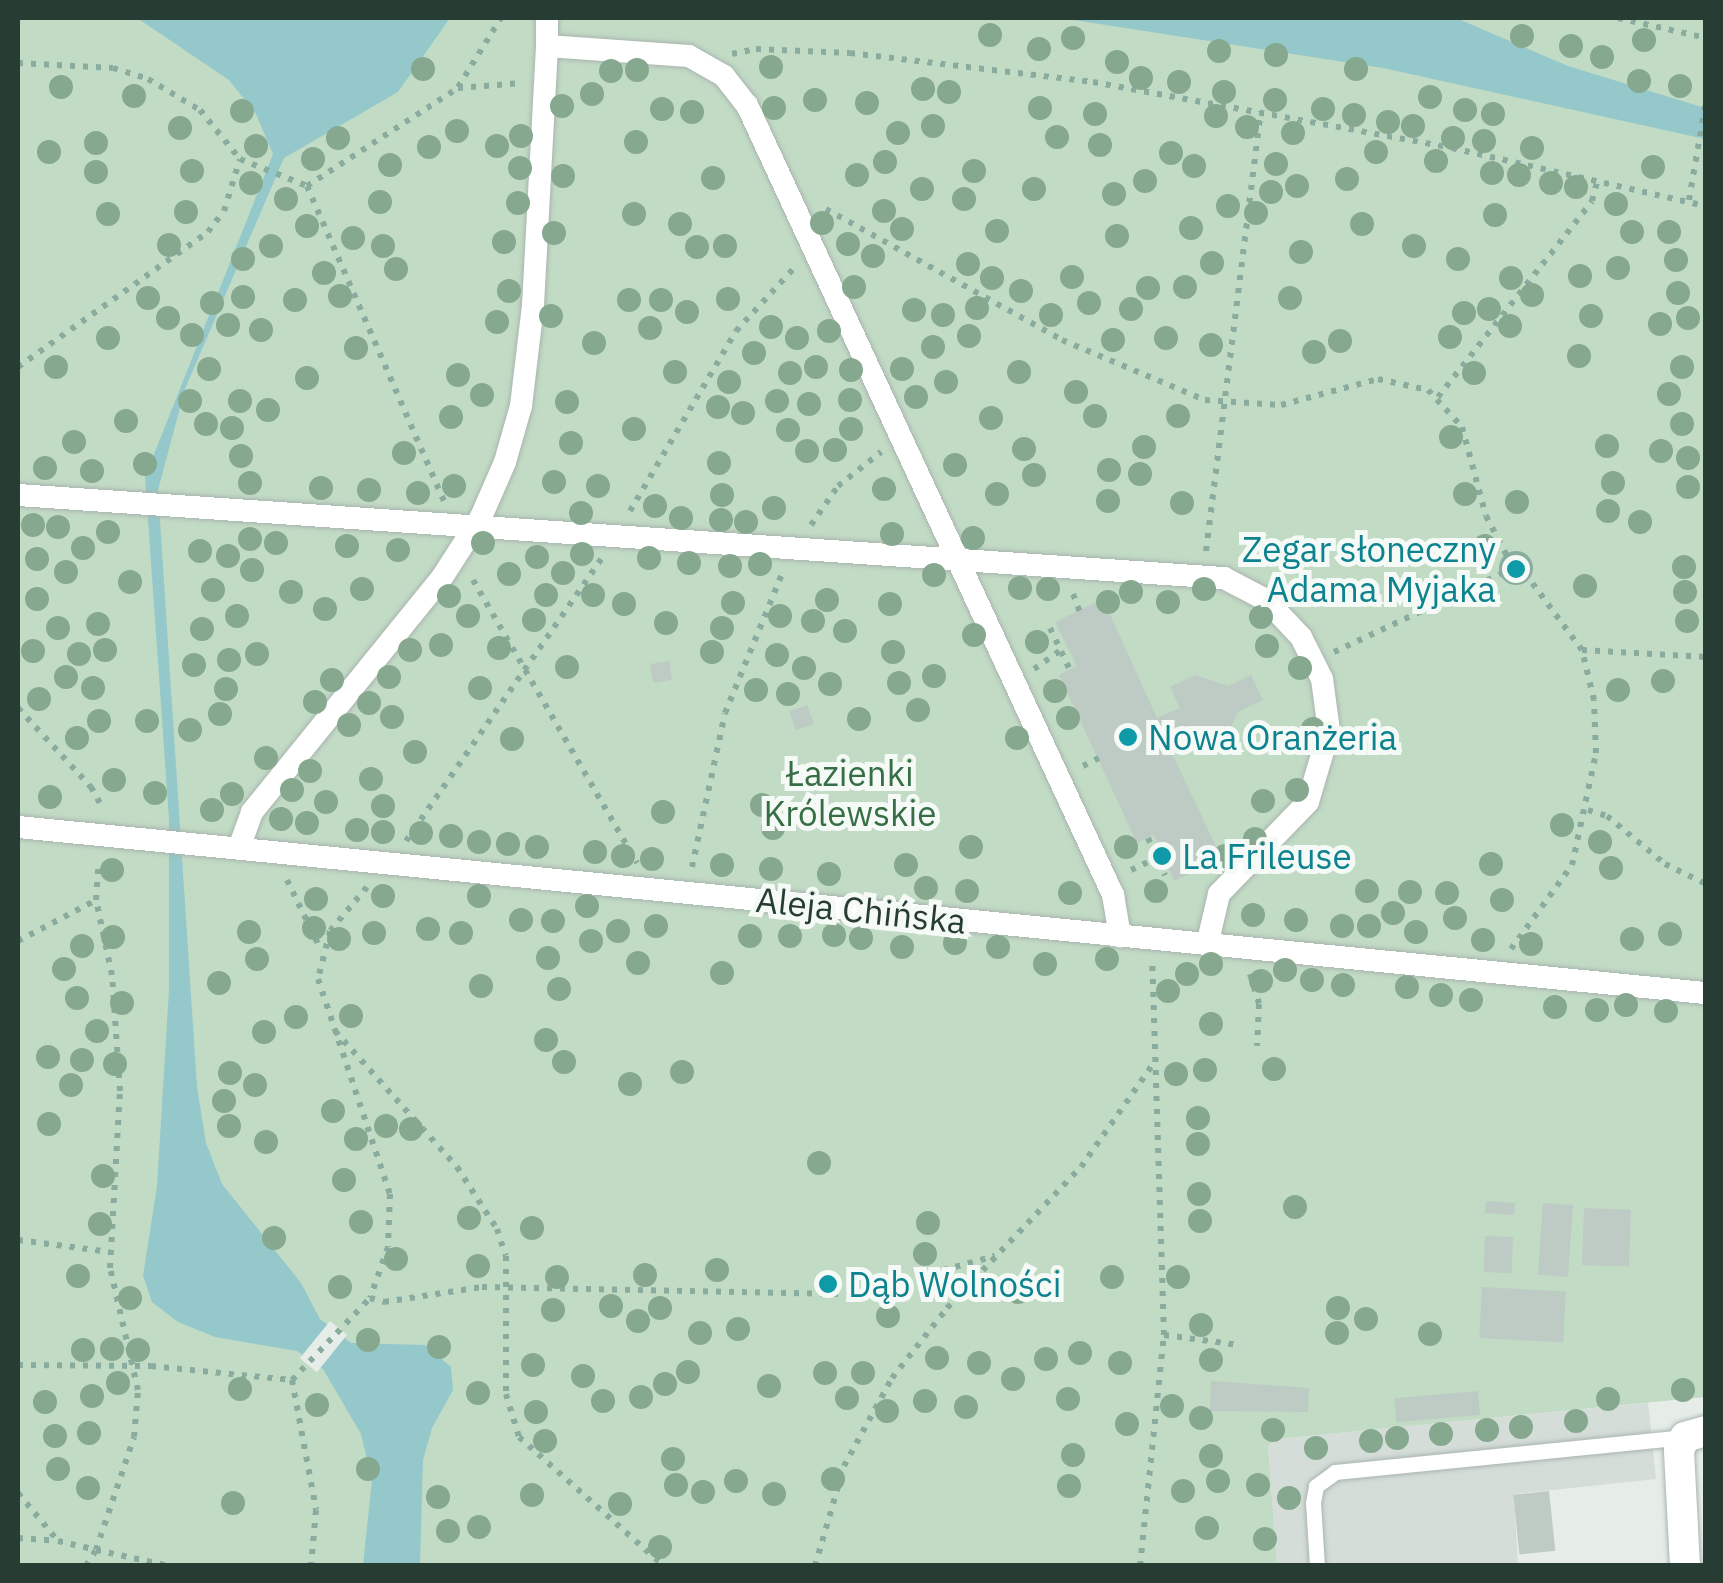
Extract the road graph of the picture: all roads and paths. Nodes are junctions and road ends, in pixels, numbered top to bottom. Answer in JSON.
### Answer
{"nodes":[{"id":1,"x":500,"y":18,"type":"edge"},
{"id":2,"x":547,"y":18,"type":"edge"},
{"id":3,"x":1618,"y":18,"type":"edge"},
{"id":4,"x":1706,"y":38,"type":"edge"},
{"id":5,"x":547,"y":46,"type":"junction"},
{"id":6,"x":722,"y":61,"type":"dead end"},
{"id":7,"x":18,"y":63,"type":"edge"},
{"id":8,"x":532,"y":82,"type":"dead end"},
{"id":9,"x":458,"y":88,"type":"junction"},
{"id":10,"x":1706,"y":101,"type":"edge"},
{"id":11,"x":1261,"y":111,"type":"junction"},
{"id":12,"x":240,"y":159,"type":"junction"},
{"id":13,"x":1598,"y":179,"type":"junction"},
{"id":14,"x":307,"y":186,"type":"junction"},
{"id":15,"x":1688,"y":200,"type":"junction"},
{"id":16,"x":812,"y":203,"type":"dead end"},
{"id":17,"x":1706,"y":206,"type":"edge"},
{"id":18,"x":806,"y":259,"type":"dead end"},
{"id":19,"x":18,"y":367,"type":"edge"},
{"id":20,"x":1438,"y":397,"type":"junction"},
{"id":21,"x":1225,"y":404,"type":"junction"},
{"id":22,"x":892,"y":444,"type":"dead end"},
{"id":23,"x":18,"y":494,"type":"edge"},
{"id":24,"x":448,"y":515,"type":"dead end"},
{"id":25,"x":626,"y":518,"type":"dead end"},
{"id":26,"x":475,"y":528,"type":"junction"},
{"id":27,"x":802,"y":540,"type":"dead end"},
{"id":28,"x":605,"y":548,"type":"dead end"},
{"id":29,"x":462,"y":550,"type":"junction"},
{"id":30,"x":1507,"y":556,"type":"junction"},
{"id":31,"x":958,"y":560,"type":"junction"},
{"id":32,"x":790,"y":561,"type":"dead end"},
{"id":33,"x":1203,"y":573,"type":"junction"},
{"id":34,"x":1503,"y":574,"type":"junction"},
{"id":35,"x":1527,"y":576,"type":"junction"},
{"id":36,"x":1050,"y":628,"type":"dead end"},
{"id":37,"x":1061,"y":650,"type":"junction"},
{"id":38,"x":1582,"y":650,"type":"junction"},
{"id":39,"x":1048,"y":654,"type":"dead end"},
{"id":40,"x":1706,"y":657,"type":"edge"},
{"id":41,"x":1315,"y":662,"type":"junction"},
{"id":42,"x":1070,"y":670,"type":"dead end"},
{"id":43,"x":524,"y":672,"type":"junction"},
{"id":44,"x":18,"y":708,"type":"edge"},
{"id":45,"x":1588,"y":810,"type":"junction"},
{"id":46,"x":18,"y":826,"type":"edge"},
{"id":47,"x":102,"y":835,"type":"junction"},
{"id":48,"x":1148,"y":838,"type":"dead end"},
{"id":49,"x":239,"y":848,"type":"junction"},
{"id":50,"x":274,"y":852,"type":"junction"},
{"id":51,"x":1157,"y":858,"type":"junction"},
{"id":52,"x":385,"y":863,"type":"junction"},
{"id":53,"x":1144,"y":864,"type":"dead end"},
{"id":54,"x":1165,"y":875,"type":"dead end"},
{"id":55,"x":1706,"y":884,"type":"edge"},
{"id":56,"x":642,"y":888,"type":"junction"},
{"id":57,"x":689,"y":893,"type":"junction"},
{"id":58,"x":96,"y":900,"type":"junction"},
{"id":59,"x":1120,"y":936,"type":"junction"},
{"id":60,"x":1152,"y":940,"type":"junction"},
{"id":61,"x":18,"y":941,"type":"edge"},
{"id":62,"x":1207,"y":945,"type":"junction"},
{"id":63,"x":1248,"y":949,"type":"junction"},
{"id":64,"x":322,"y":951,"type":"junction"},
{"id":65,"x":1504,"y":974,"type":"junction"},
{"id":66,"x":1706,"y":993,"type":"edge"},
{"id":67,"x":335,"y":1031,"type":"junction"},
{"id":68,"x":1257,"y":1046,"type":"dead end"},
{"id":69,"x":1153,"y":1064,"type":"junction"},
{"id":70,"x":18,"y":1240,"type":"edge"},
{"id":71,"x":110,"y":1252,"type":"junction"},
{"id":72,"x":995,"y":1256,"type":"junction"},
{"id":73,"x":507,"y":1288,"type":"junction"},
{"id":74,"x":370,"y":1298,"type":"junction"},
{"id":75,"x":1164,"y":1336,"type":"junction"},
{"id":76,"x":1239,"y":1345,"type":"dead end"},
{"id":77,"x":18,"y":1365,"type":"edge"},
{"id":78,"x":130,"y":1366,"type":"junction"},
{"id":79,"x":292,"y":1380,"type":"junction"},
{"id":80,"x":1695,"y":1434,"type":"edge"},
{"id":81,"x":18,"y":1493,"type":"edge"},
{"id":82,"x":18,"y":1538,"type":"edge"},
{"id":83,"x":58,"y":1541,"type":"junction"},
{"id":84,"x":96,"y":1550,"type":"junction"},
{"id":85,"x":86,"y":1566,"type":"edge"},
{"id":86,"x":170,"y":1566,"type":"edge"},
{"id":87,"x":312,"y":1566,"type":"edge"},
{"id":88,"x":664,"y":1566,"type":"edge"},
{"id":89,"x":815,"y":1566,"type":"edge"},
{"id":90,"x":1140,"y":1566,"type":"edge"},
{"id":91,"x":1317,"y":1566,"type":"edge"},
{"id":92,"x":1685,"y":1566,"type":"edge"}],
"edges":[{"from":1,"to":9,"type":"path"},
{"from":2,"to":5,"type":"street"},
{"from":3,"to":4,"type":"path"},
{"from":5,"to":26,"type":"street"},
{"from":5,"to":31,"type":"street"},
{"from":6,"to":11,"type":"path"},
{"from":7,"to":12,"type":"path"},
{"from":8,"to":9,"type":"path"},
{"from":9,"to":14,"type":"path"},
{"from":10,"to":15,"type":"path"},
{"from":11,"to":13,"type":"path"},
{"from":11,"to":21,"type":"path"},
{"from":12,"to":14,"type":"path"},
{"from":12,"to":19,"type":"path"},
{"from":13,"to":15,"type":"path"},
{"from":13,"to":20,"type":"path"},
{"from":14,"to":24,"type":"path"},
{"from":15,"to":17,"type":"path"},
{"from":16,"to":21,"type":"path"},
{"from":18,"to":25,"type":"path"},
{"from":20,"to":21,"type":"path"},
{"from":20,"to":30,"type":"path"},
{"from":21,"to":33,"type":"path"},
{"from":22,"to":27,"type":"path"},
{"from":23,"to":26,"type":"street"},
{"from":26,"to":29,"type":"street"},
{"from":26,"to":31,"type":"street"},
{"from":28,"to":43,"type":"path"},
{"from":29,"to":43,"type":"path"},
{"from":29,"to":49,"type":"street"},
{"from":30,"to":34,"type":"path"},
{"from":30,"to":35,"type":"path"},
{"from":31,"to":33,"type":"street"},
{"from":31,"to":59,"type":"street"},
{"from":32,"to":57,"type":"path"},
{"from":33,"to":41,"type":"street"},
{"from":34,"to":35,"type":"path"},
{"from":34,"to":41,"type":"path"},
{"from":35,"to":38,"type":"path"},
{"from":36,"to":37,"type":"path"},
{"from":37,"to":39,"type":"path"},
{"from":37,"to":42,"type":"path"},
{"from":38,"to":40,"type":"path"},
{"from":38,"to":45,"type":"path"},
{"from":41,"to":62,"type":"street"},
{"from":43,"to":52,"type":"path"},
{"from":43,"to":56,"type":"path"},
{"from":44,"to":47,"type":"path"},
{"from":45,"to":55,"type":"path"},
{"from":45,"to":65,"type":"path"},
{"from":46,"to":47,"type":"street","name":"Aleja Chińska"},
{"from":47,"to":49,"type":"street","name":"Aleja Chińska"},
{"from":47,"to":58,"type":"path"},
{"from":48,"to":51,"type":"path"},
{"from":49,"to":50,"type":"street","name":"Aleja Chińska"},
{"from":50,"to":52,"type":"street","name":"Aleja Chińska"},
{"from":50,"to":64,"type":"path"},
{"from":51,"to":53,"type":"path"},
{"from":51,"to":54,"type":"path"},
{"from":52,"to":56,"type":"street","name":"Aleja Chińska"},
{"from":52,"to":64,"type":"path"},
{"from":56,"to":57,"type":"street","name":"Aleja Chińska"},
{"from":57,"to":59,"type":"street","name":"Aleja Chińska"},
{"from":58,"to":61,"type":"path"},
{"from":58,"to":71,"type":"path"},
{"from":59,"to":60,"type":"street","name":"Aleja Chińska"},
{"from":60,"to":62,"type":"street","name":"Aleja Chińska"},
{"from":60,"to":69,"type":"path"},
{"from":62,"to":63,"type":"street","name":"Aleja Chińska"},
{"from":63,"to":65,"type":"street","name":"Aleja Chińska"},
{"from":63,"to":68,"type":"path"},
{"from":64,"to":67,"type":"path"},
{"from":65,"to":66,"type":"street","name":"Aleja Chińska"},
{"from":67,"to":73,"type":"path"},
{"from":67,"to":74,"type":"path"},
{"from":69,"to":72,"type":"path"},
{"from":69,"to":75,"type":"path"},
{"from":70,"to":71,"type":"path"},
{"from":71,"to":78,"type":"path"},
{"from":72,"to":73,"type":"path"},
{"from":72,"to":89,"type":"path"},
{"from":73,"to":74,"type":"path"},
{"from":73,"to":88,"type":"path"},
{"from":74,"to":79,"type":"path"},
{"from":75,"to":76,"type":"path"},
{"from":75,"to":90,"type":"path"},
{"from":77,"to":78,"type":"path"},
{"from":78,"to":79,"type":"path"},
{"from":78,"to":84,"type":"path"},
{"from":79,"to":87,"type":"path"},
{"from":80,"to":91,"type":"lane"},
{"from":80,"to":92,"type":"street"},
{"from":81,"to":83,"type":"path"},
{"from":82,"to":83,"type":"path"},
{"from":83,"to":84,"type":"path"},
{"from":84,"to":85,"type":"path"},
{"from":84,"to":86,"type":"path"}]}
